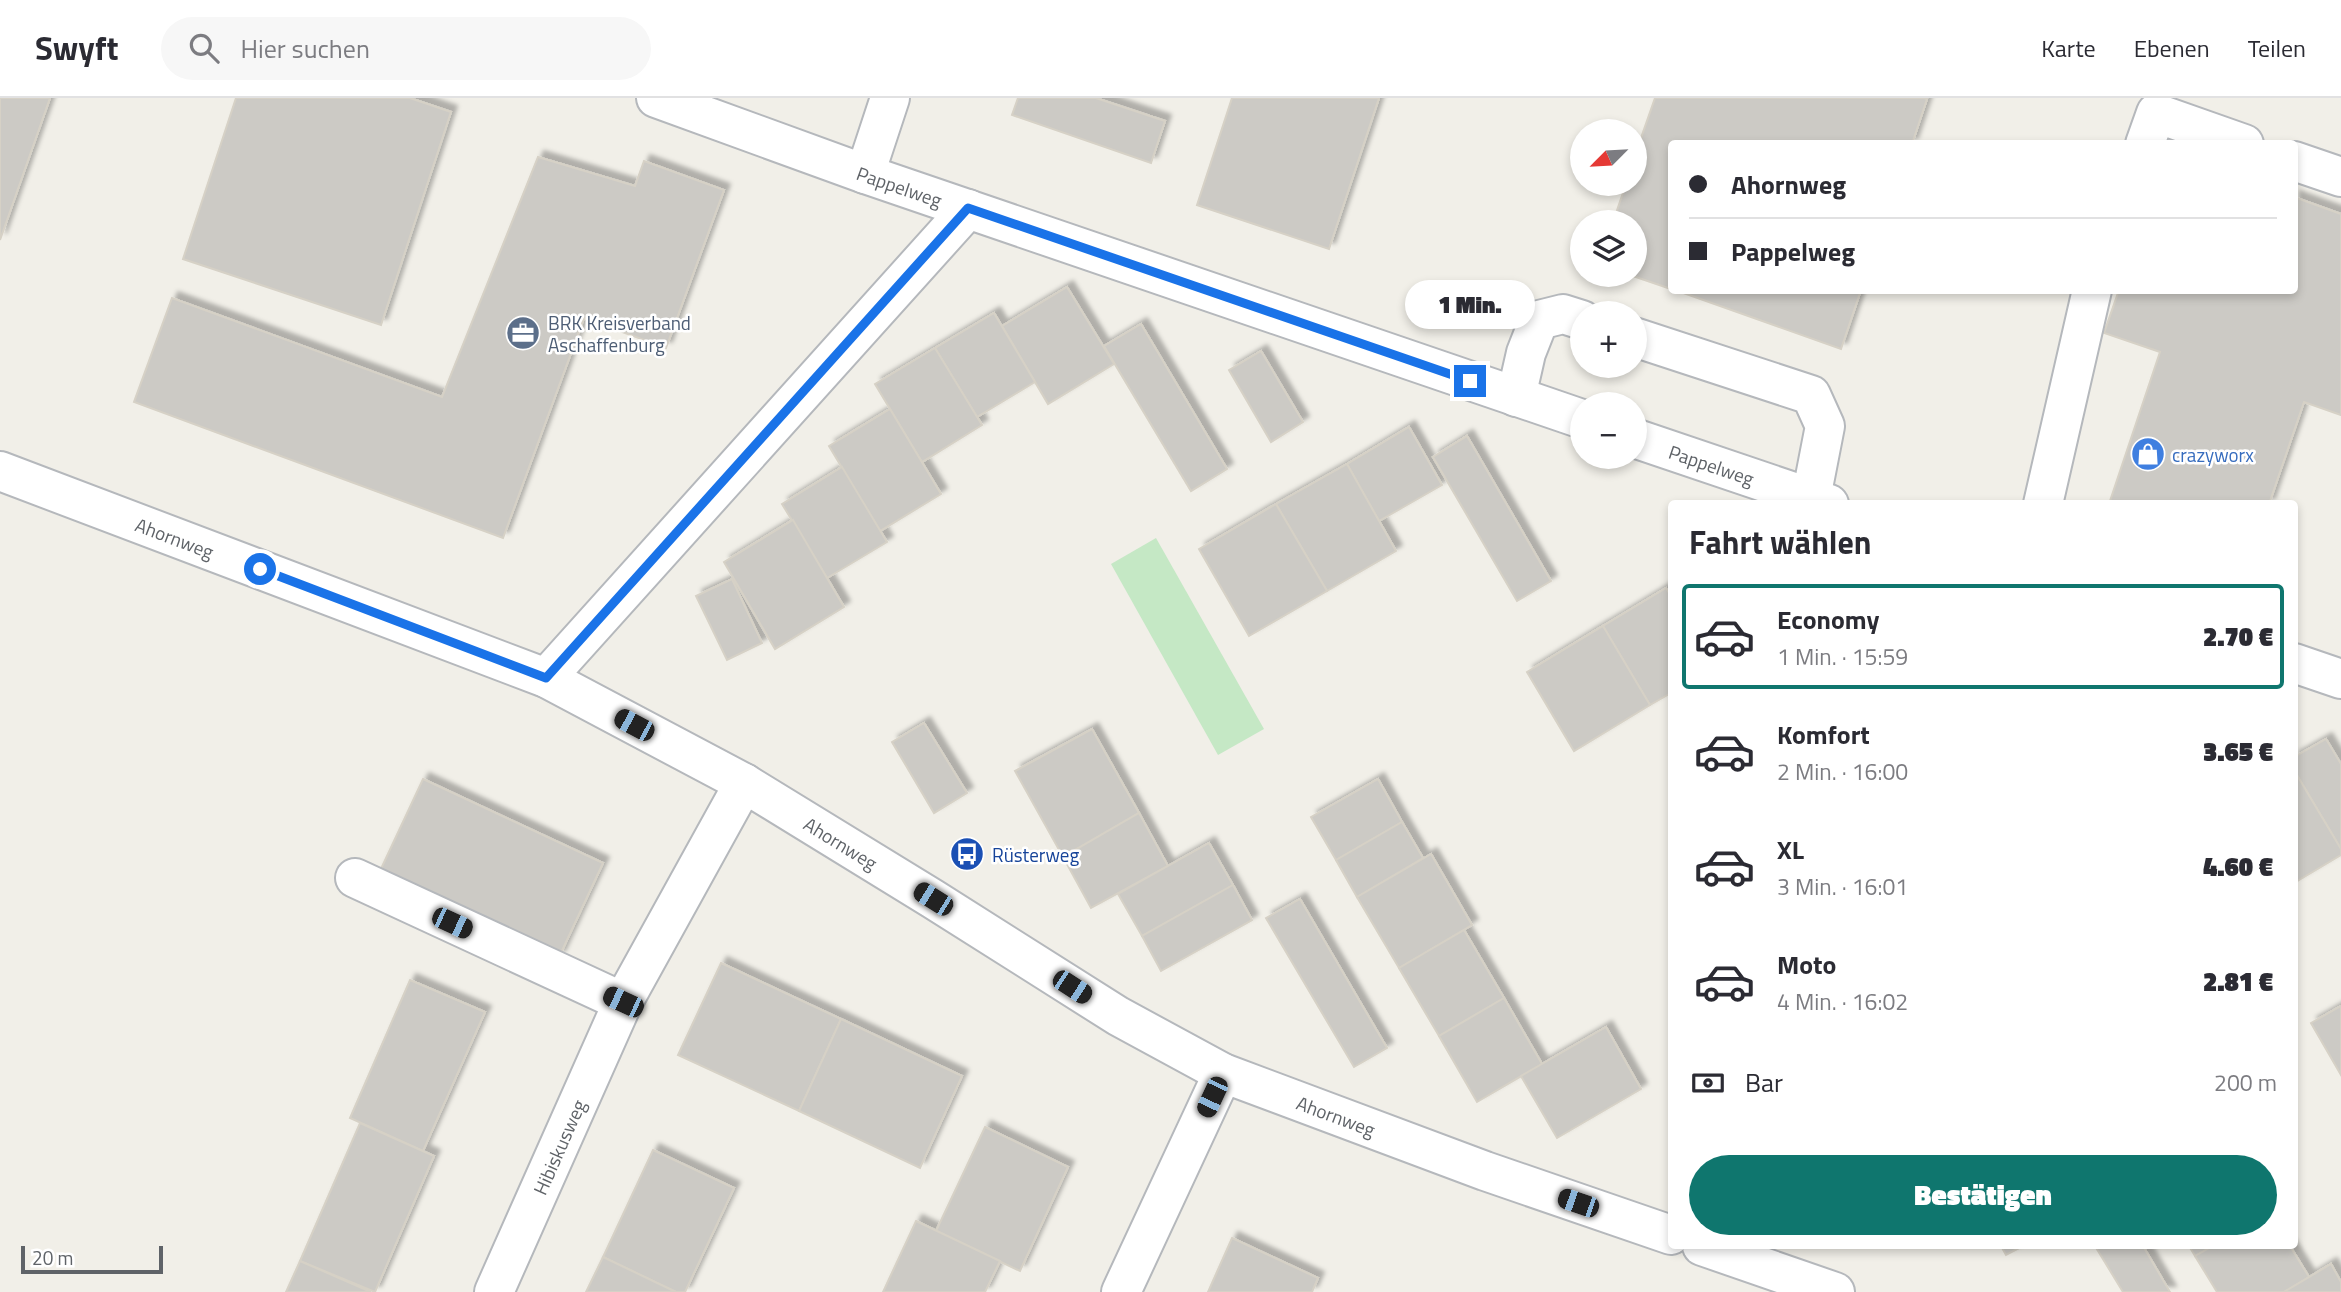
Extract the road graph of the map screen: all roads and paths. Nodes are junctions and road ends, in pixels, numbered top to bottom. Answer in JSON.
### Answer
{"nodes":[{"id":1,"x":656,"y":98,"type":"edge"},
{"id":2,"x":890,"y":98,"type":"edge"},
{"id":3,"x":2146,"y":140,"type":"edge"},
{"id":4,"x":2233,"y":140,"type":"edge"},
{"id":5,"x":2298,"y":162,"type":"edge"},
{"id":6,"x":865,"y":174,"type":"junction"},
{"id":7,"x":2341,"y":177,"type":"edge"},
{"id":8,"x":968,"y":208,"type":"junction"},
{"id":9,"x":2091,"y":294,"type":"edge"},
{"id":10,"x":1570,"y":316,"type":"edge"},
{"id":11,"x":1647,"y":341,"type":"edge"},
{"id":12,"x":1516,"y":397,"type":"junction"},
{"id":13,"x":1570,"y":415,"type":"edge"},
{"id":14,"x":1647,"y":442,"type":"edge"},
{"id":15,"x":0,"y":471,"type":"edge"},
{"id":16,"x":1817,"y":500,"type":"edge"},
{"id":17,"x":1820,"y":500,"type":"edge"},
{"id":18,"x":2044,"y":500,"type":"edge"},
{"id":19,"x":2298,"y":664,"type":"edge"},
{"id":20,"x":546,"y":678,"type":"junction"},
{"id":21,"x":2341,"y":679,"type":"edge"},
{"id":22,"x":744,"y":783,"type":"junction"},
{"id":23,"x":355,"y":878,"type":"dead end"},
{"id":24,"x":623,"y":1002,"type":"junction"},
{"id":25,"x":1223,"y":1073,"type":"junction"},
{"id":26,"x":1668,"y":1234,"type":"edge"},
{"id":27,"x":1711,"y":1249,"type":"edge"},
{"id":28,"x":494,"y":1292,"type":"edge"},
{"id":29,"x":1121,"y":1292,"type":"edge"},
{"id":30,"x":1835,"y":1292,"type":"edge"}],
"edges":[{"from":1,"to":6,"type":"street","name":"Pappelweg"},
{"from":2,"to":6,"type":"street"},
{"from":3,"to":4,"type":"street"},
{"from":5,"to":7,"type":"street"},
{"from":6,"to":8,"type":"street","name":"Pappelweg"},
{"from":8,"to":12,"type":"street","name":"Pappelweg"},
{"from":8,"to":20,"type":"street"},
{"from":9,"to":18,"type":"street"},
{"from":10,"to":12,"type":"street"},
{"from":11,"to":17,"type":"street"},
{"from":12,"to":13,"type":"street","name":"Pappelweg"},
{"from":14,"to":16,"type":"street","name":"Pappelweg"},
{"from":15,"to":20,"type":"street","name":"Ahornweg"},
{"from":19,"to":21,"type":"street"},
{"from":20,"to":22,"type":"street","name":"Ahornweg"},
{"from":22,"to":24,"type":"street","name":"Hibiskusweg"},
{"from":22,"to":25,"type":"street","name":"Ahornweg"},
{"from":23,"to":24,"type":"street"},
{"from":24,"to":28,"type":"street","name":"Hibiskusweg"},
{"from":25,"to":26,"type":"street","name":"Ahornweg"},
{"from":25,"to":29,"type":"street"},
{"from":27,"to":30,"type":"street"}]}
